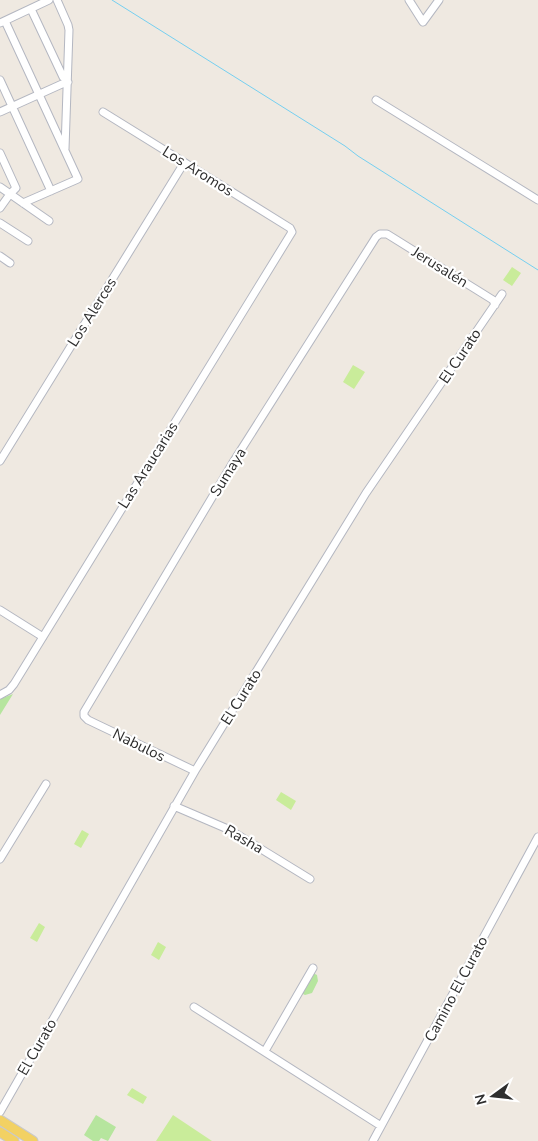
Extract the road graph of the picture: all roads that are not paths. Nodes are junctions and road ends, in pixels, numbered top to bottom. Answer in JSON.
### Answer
{"nodes":[{"id":1,"x":57,"y":0,"type":"edge"},
{"id":2,"x":409,"y":0,"type":"edge"},
{"id":3,"x":439,"y":0,"type":"edge"},
{"id":4,"x":46,"y":1,"type":"edge"},
{"id":5,"x":31,"y":9,"type":"junction"},
{"id":6,"x":2,"y":21,"type":"edge"},
{"id":7,"x":0,"y":80,"type":"edge"},
{"id":8,"x":68,"y":82,"type":"junction"},
{"id":9,"x":39,"y":94,"type":"junction"},
{"id":10,"x":376,"y":100,"type":"dead end"},
{"id":11,"x":12,"y":107,"type":"junction"},
{"id":12,"x":0,"y":112,"type":"edge"},
{"id":13,"x":103,"y":112,"type":"dead end"},
{"id":14,"x":65,"y":151,"type":"junction"},
{"id":15,"x":0,"y":153,"type":"edge"},
{"id":16,"x":184,"y":162,"type":"junction"},
{"id":17,"x":0,"y":187,"type":"edge"},
{"id":18,"x":51,"y":191,"type":"junction"},
{"id":19,"x":10,"y":194,"type":"junction"},
{"id":20,"x":538,"y":200,"type":"edge"},
{"id":21,"x":23,"y":203,"type":"junction"},
{"id":22,"x":0,"y":208,"type":"edge"},
{"id":23,"x":49,"y":221,"type":"dead end"},
{"id":24,"x":0,"y":223,"type":"edge"},
{"id":25,"x":292,"y":231,"type":"joint"},
{"id":26,"x":382,"y":233,"type":"joint"},
{"id":27,"x":28,"y":241,"type":"dead end"},
{"id":28,"x":0,"y":256,"type":"edge"},
{"id":29,"x":10,"y":263,"type":"dead end"},
{"id":30,"x":502,"y":294,"type":"dead end"},
{"id":31,"x":495,"y":305,"type":"junction"},
{"id":32,"x":0,"y":461,"type":"edge"},
{"id":33,"x":0,"y":610,"type":"edge"},
{"id":34,"x":43,"y":637,"type":"junction"},
{"id":35,"x":0,"y":695,"type":"edge"},
{"id":36,"x":84,"y":716,"type":"joint"},
{"id":37,"x":194,"y":771,"type":"junction"},
{"id":38,"x":46,"y":784,"type":"dead end"},
{"id":39,"x":174,"y":806,"type":"junction"},
{"id":40,"x":538,"y":837,"type":"edge"},
{"id":41,"x":0,"y":859,"type":"edge"},
{"id":42,"x":310,"y":879,"type":"dead end"},
{"id":43,"x":313,"y":968,"type":"dead end"},
{"id":44,"x":194,"y":1007,"type":"dead end"},
{"id":45,"x":265,"y":1051,"type":"junction"},
{"id":46,"x":0,"y":1112,"type":"edge"},
{"id":47,"x":0,"y":1120,"type":"edge"},
{"id":48,"x":381,"y":1126,"type":"junction"},
{"id":49,"x":0,"y":1132,"type":"edge"},
{"id":50,"x":14,"y":1141,"type":"edge"},
{"id":51,"x":33,"y":1141,"type":"edge"},
{"id":52,"x":373,"y":1141,"type":"edge"}],
"edges":[{"from":1,"to":8,"type":"street"},
{"from":2,"to":3,"type":"street"},
{"from":4,"to":5,"type":"street"},
{"from":5,"to":6,"type":"street"},
{"from":5,"to":8,"type":"street"},
{"from":6,"to":9,"type":"street"},
{"from":7,"to":11,"type":"street"},
{"from":8,"to":9,"type":"street"},
{"from":8,"to":14,"type":"street"},
{"from":9,"to":11,"type":"street"},
{"from":9,"to":14,"type":"street"},
{"from":10,"to":20,"type":"street"},
{"from":11,"to":12,"type":"street"},
{"from":11,"to":18,"type":"street"},
{"from":13,"to":16,"type":"street","name":"Los Aromos"},
{"from":14,"to":18,"type":"street"},
{"from":15,"to":19,"type":"street"},
{"from":16,"to":25,"type":"street","name":"Los Aromos"},
{"from":16,"to":32,"type":"street","name":"Los Alerces"},
{"from":17,"to":19,"type":"street"},
{"from":18,"to":21,"type":"street"},
{"from":19,"to":21,"type":"street"},
{"from":19,"to":22,"type":"street"},
{"from":21,"to":23,"type":"street"},
{"from":24,"to":27,"type":"street"},
{"from":25,"to":34,"type":"street","name":"Las Araucarias"},
{"from":26,"to":31,"type":"street","name":"Jerusalén"},
{"from":26,"to":36,"type":"street","name":"Sumaya"},
{"from":28,"to":29,"type":"street"},
{"from":30,"to":31,"type":"street","name":"El Curato"},
{"from":31,"to":37,"type":"street","name":"El Curato"},
{"from":33,"to":34,"type":"street"},
{"from":34,"to":35,"type":"street","name":"Las Araucarias"},
{"from":36,"to":37,"type":"street","name":"Nabulos"},
{"from":37,"to":39,"type":"street","name":"El Curato"},
{"from":38,"to":41,"type":"street"},
{"from":39,"to":42,"type":"street","name":"Rasha"},
{"from":39,"to":46,"type":"street","name":"El Curato"},
{"from":40,"to":48,"type":"street","name":"Camino El Curato"},
{"from":43,"to":45,"type":"street"},
{"from":44,"to":45,"type":"street"},
{"from":45,"to":48,"type":"street"},
{"from":47,"to":51,"type":"main road"},
{"from":48,"to":52,"type":"street","name":"Camino El Curato"},
{"from":49,"to":50,"type":"main road"}]}
